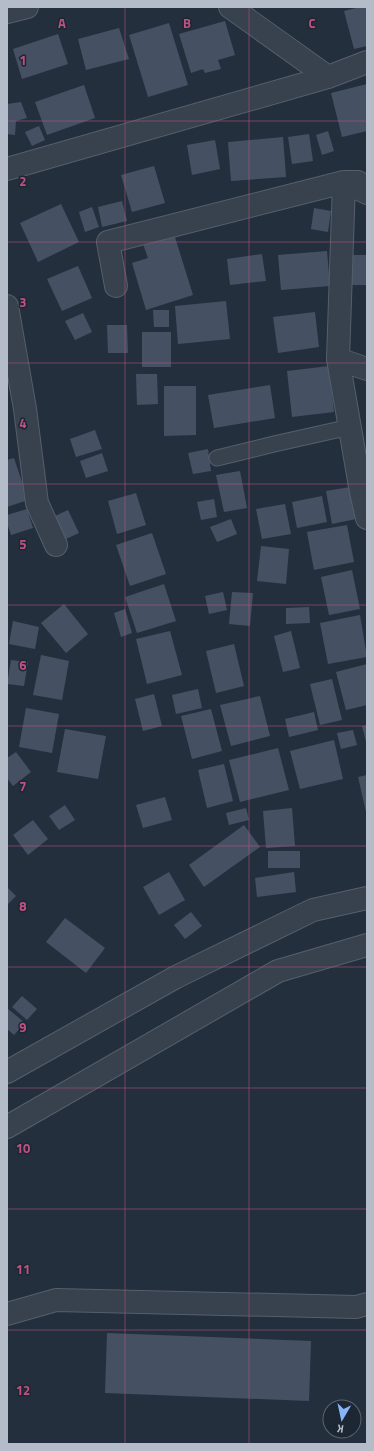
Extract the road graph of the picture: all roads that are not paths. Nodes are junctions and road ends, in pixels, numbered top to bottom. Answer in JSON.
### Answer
{"nodes":[{"id":1,"x":27,"y":7,"type":"edge"},
{"id":2,"x":230,"y":7,"type":"edge"},
{"id":3,"x":7,"y":12,"type":"edge"},
{"id":4,"x":367,"y":62,"type":"edge"},
{"id":5,"x":328,"y":77,"type":"junction"},
{"id":6,"x":7,"y":169,"type":"edge"},
{"id":7,"x":344,"y":182,"type":"junction"},
{"id":8,"x":367,"y":182,"type":"edge"},
{"id":9,"x":367,"y":194,"type":"edge"},
{"id":10,"x":116,"y":286,"type":"dead end"},
{"id":11,"x":7,"y":306,"type":"edge"},
{"id":12,"x":338,"y":359,"type":"junction"},
{"id":13,"x":367,"y":369,"type":"edge"},
{"id":14,"x":350,"y":427,"type":"junction"},
{"id":15,"x":217,"y":458,"type":"dead end"},
{"id":16,"x":367,"y":518,"type":"edge"},
{"id":17,"x":56,"y":545,"type":"dead end"},
{"id":18,"x":367,"y":898,"type":"edge"},
{"id":19,"x":367,"y":945,"type":"edge"},
{"id":20,"x":7,"y":1072,"type":"edge"},
{"id":21,"x":7,"y":1128,"type":"edge"},
{"id":22,"x":367,"y":1304,"type":"edge"},
{"id":23,"x":7,"y":1314,"type":"edge"}],
"edges":[{"from":1,"to":3,"type":"street"},
{"from":2,"to":5,"type":"street"},
{"from":4,"to":5,"type":"street"},
{"from":5,"to":6,"type":"street"},
{"from":7,"to":8,"type":"street"},
{"from":7,"to":9,"type":"street"},
{"from":7,"to":10,"type":"street"},
{"from":7,"to":12,"type":"street"},
{"from":11,"to":17,"type":"street"},
{"from":12,"to":13,"type":"street"},
{"from":12,"to":14,"type":"street"},
{"from":14,"to":15,"type":"lane"},
{"from":14,"to":16,"type":"street"},
{"from":18,"to":20,"type":"street"},
{"from":19,"to":21,"type":"street"},
{"from":22,"to":23,"type":"street"}]}
